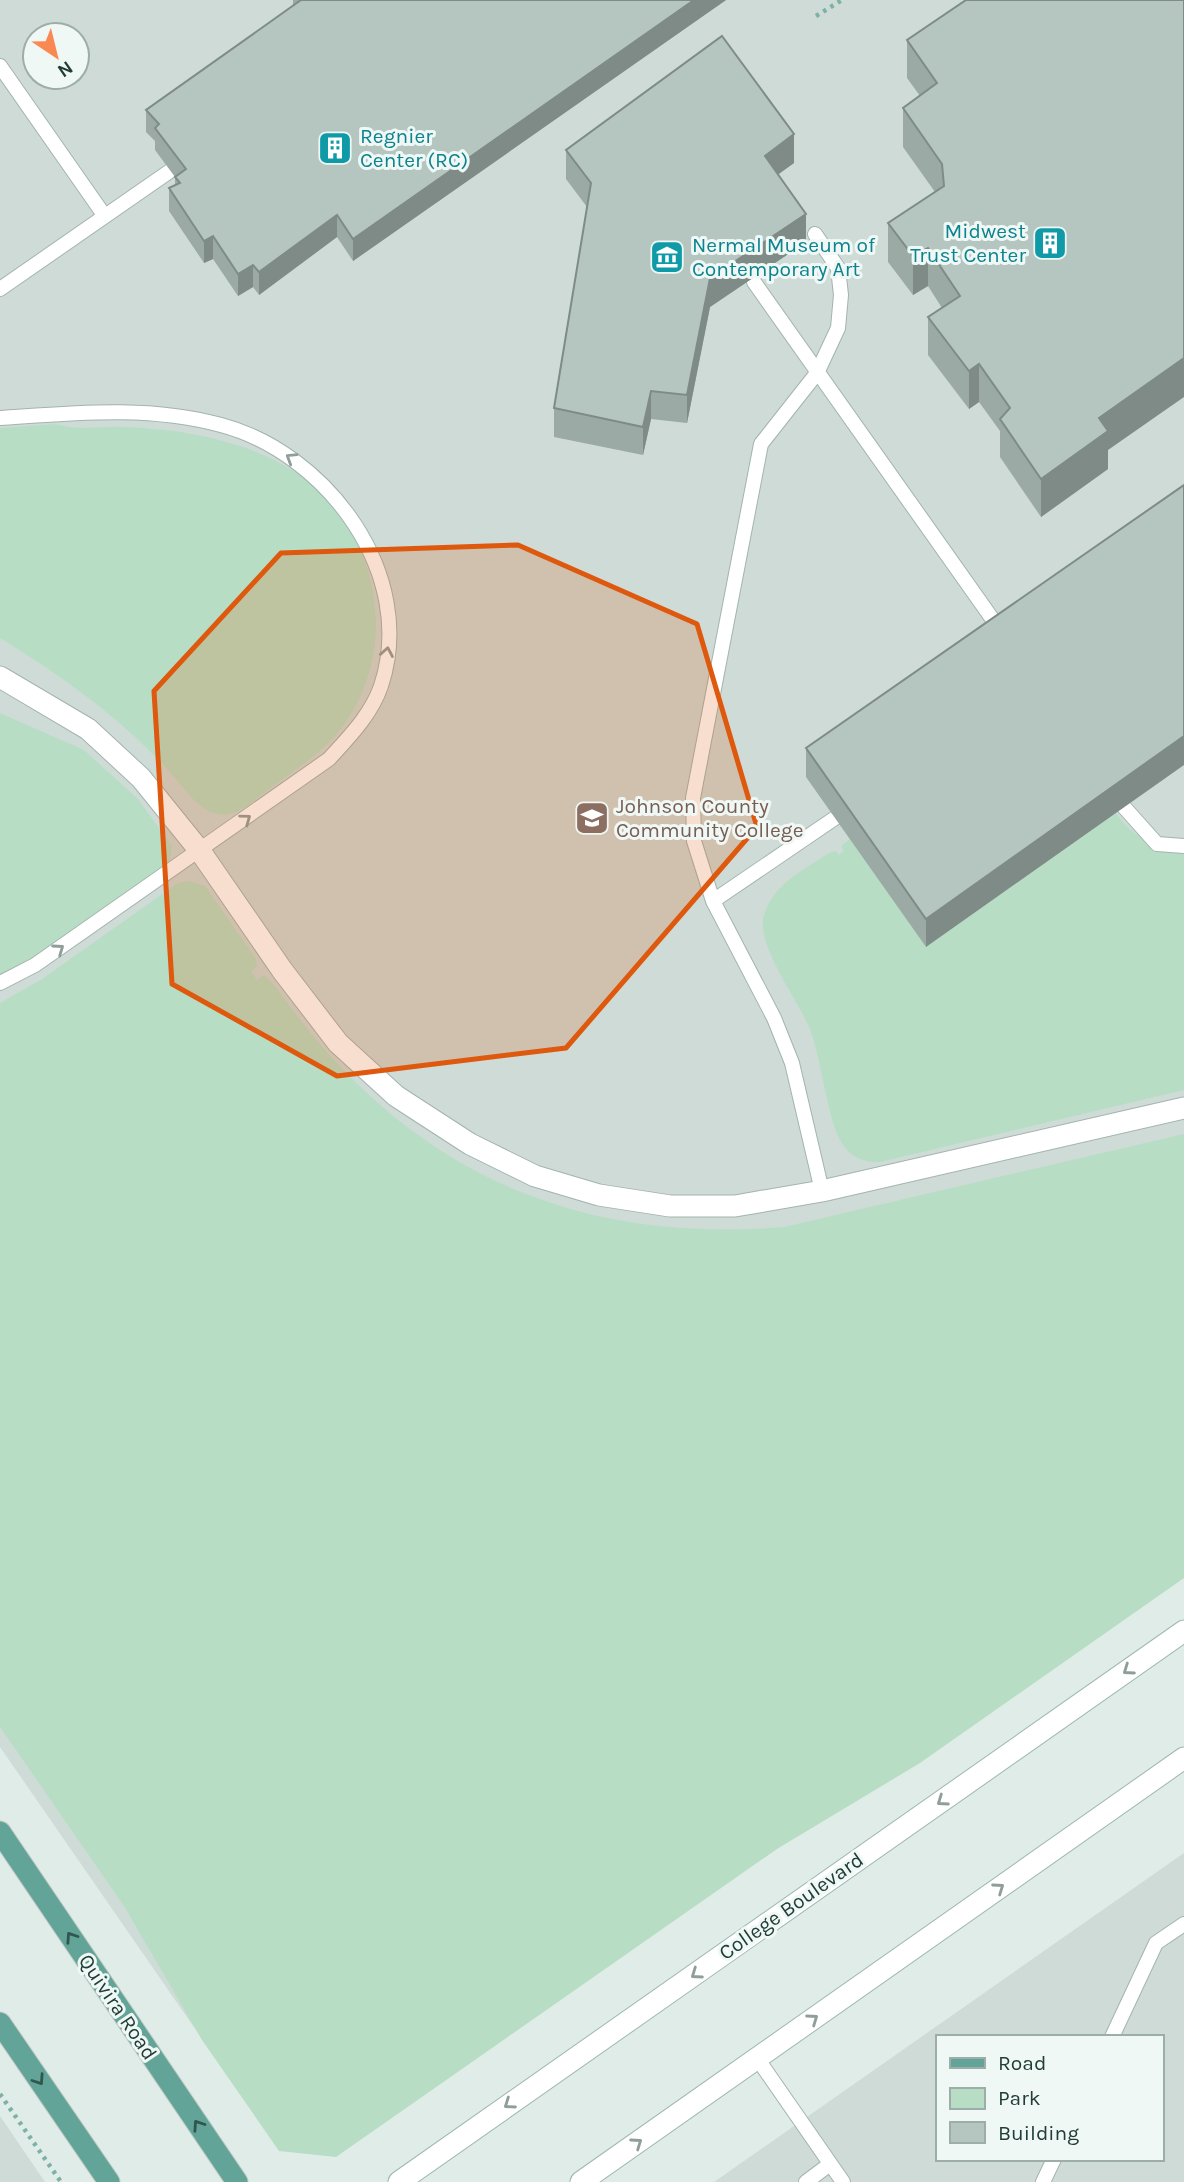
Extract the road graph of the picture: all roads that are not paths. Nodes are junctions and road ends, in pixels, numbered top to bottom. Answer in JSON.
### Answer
{"nodes":[{"id":1,"x":0,"y":66,"type":"edge"},
{"id":2,"x":170,"y":171,"type":"edge"},
{"id":3,"x":104,"y":215,"type":"junction"},
{"id":4,"x":815,"y":234,"type":"dead end"},
{"id":5,"x":754,"y":282,"type":"edge"},
{"id":6,"x":0,"y":289,"type":"edge"},
{"id":7,"x":817,"y":373,"type":"junction"},
{"id":8,"x":0,"y":418,"type":"edge"},
{"id":9,"x":1011,"y":645,"type":"edge"},
{"id":10,"x":0,"y":677,"type":"edge"},
{"id":11,"x":1124,"y":807,"type":"edge"},
{"id":12,"x":835,"y":818,"type":"edge"},
{"id":13,"x":1184,"y":846,"type":"edge"},
{"id":14,"x":200,"y":851,"type":"junction"},
{"id":15,"x":713,"y":901,"type":"junction"},
{"id":16,"x":0,"y":983,"type":"edge"},
{"id":17,"x":1184,"y":1108,"type":"edge"},
{"id":18,"x":822,"y":1191,"type":"junction"},
{"id":19,"x":1184,"y":1631,"type":"edge"},
{"id":20,"x":1184,"y":1758,"type":"edge"},
{"id":21,"x":0,"y":1832,"type":"edge"},
{"id":22,"x":1184,"y":1924,"type":"edge"},
{"id":23,"x":0,"y":2023,"type":"edge"},
{"id":24,"x":1113,"y":2035,"type":"edge"},
{"id":25,"x":757,"y":2058,"type":"junction"},
{"id":26,"x":1053,"y":2161,"type":"edge"},
{"id":27,"x":830,"y":2164,"type":"junction"},
{"id":28,"x":109,"y":2182,"type":"edge"},
{"id":29,"x":237,"y":2182,"type":"edge"},
{"id":30,"x":399,"y":2182,"type":"edge"},
{"id":31,"x":581,"y":2182,"type":"edge"},
{"id":32,"x":806,"y":2182,"type":"edge"},
{"id":33,"x":843,"y":2182,"type":"edge"},
{"id":34,"x":1043,"y":2182,"type":"edge"}],
"edges":[{"from":1,"to":3,"type":"lane"},
{"from":2,"to":3,"type":"lane"},
{"from":3,"to":6,"type":"lane"},
{"from":4,"to":7,"type":"lane"},
{"from":5,"to":7,"type":"lane"},
{"from":7,"to":9,"type":"lane"},
{"from":7,"to":15,"type":"lane"},
{"from":14,"to":8,"type":"lane","one_way":true},
{"from":10,"to":14,"type":"main road"},
{"from":11,"to":13,"type":"lane"},
{"from":12,"to":15,"type":"lane"},
{"from":16,"to":14,"type":"lane","one_way":true},
{"from":14,"to":18,"type":"main road"},
{"from":15,"to":18,"type":"lane"},
{"from":17,"to":18,"type":"main road"},
{"from":19,"to":30,"type":"main road","name":"College Boulevard","one_way":true},
{"from":25,"to":20,"type":"main road","one_way":true},
{"from":29,"to":21,"type":"main road","name":"Quivira Road","one_way":true},
{"from":22,"to":24,"type":"lane"},
{"from":23,"to":28,"type":"main road","one_way":true},
{"from":25,"to":27,"type":"lane"},
{"from":31,"to":25,"type":"main road","one_way":true},
{"from":26,"to":34,"type":"lane"},
{"from":27,"to":32,"type":"lane"},
{"from":27,"to":33,"type":"lane"}]}
